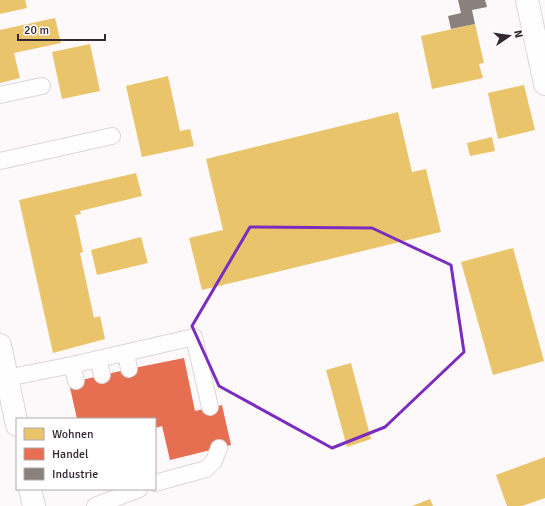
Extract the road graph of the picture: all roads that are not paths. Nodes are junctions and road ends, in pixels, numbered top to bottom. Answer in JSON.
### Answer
{"nodes":[{"id":1,"x":527,"y":0,"type":"edge"},
{"id":2,"x":545,"y":84,"type":"edge"},
{"id":3,"x":42,"y":86,"type":"dead end"},
{"id":4,"x":0,"y":95,"type":"edge"},
{"id":5,"x":112,"y":136,"type":"dead end"},
{"id":6,"x":0,"y":161,"type":"edge"},
{"id":7,"x":0,"y":344,"type":"edge"},
{"id":8,"x":126,"y":353,"type":"junction"},
{"id":9,"x":98,"y":359,"type":"junction"},
{"id":10,"x":72,"y":365,"type":"junction"},
{"id":11,"x":129,"y":369,"type":"dead end"},
{"id":12,"x":102,"y":375,"type":"dead end"},
{"id":13,"x":7,"y":378,"type":"junction"},
{"id":14,"x":76,"y":381,"type":"dead end"},
{"id":15,"x":210,"y":408,"type":"dead end"},
{"id":16,"x":16,"y":420,"type":"edge"},
{"id":17,"x":219,"y":448,"type":"dead end"},
{"id":18,"x":156,"y":483,"type":"edge"},
{"id":19,"x":30,"y":490,"type":"edge"},
{"id":20,"x":132,"y":490,"type":"edge"},
{"id":21,"x":99,"y":499,"type":"edge"},
{"id":22,"x":34,"y":506,"type":"edge"}],
"edges":[{"from":1,"to":2,"type":"main road"},
{"from":3,"to":4,"type":"lane"},
{"from":5,"to":6,"type":"lane"},
{"from":7,"to":13,"type":"main road"},
{"from":8,"to":9,"type":"lane"},
{"from":8,"to":11,"type":"lane"},
{"from":8,"to":15,"type":"lane"},
{"from":9,"to":10,"type":"lane"},
{"from":9,"to":12,"type":"lane"},
{"from":10,"to":13,"type":"lane"},
{"from":10,"to":14,"type":"lane"},
{"from":13,"to":16,"type":"main road"},
{"from":17,"to":18,"type":"lane"},
{"from":19,"to":22,"type":"main road"},
{"from":20,"to":21,"type":"lane"}]}
